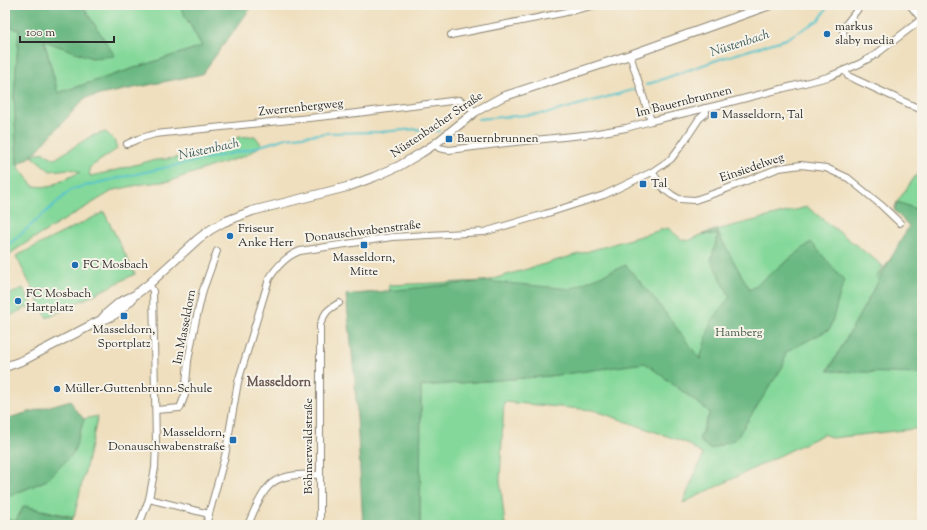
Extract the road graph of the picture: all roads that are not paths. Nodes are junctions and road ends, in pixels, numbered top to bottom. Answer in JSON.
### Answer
{"nodes":[{"id":1,"x":595,"y":5,"type":"edge"},
{"id":2,"x":770,"y":5,"type":"edge"},
{"id":3,"x":861,"y":5,"type":"edge"},
{"id":4,"x":910,"y":5,"type":"edge"},
{"id":5,"x":922,"y":20,"type":"edge"},
{"id":6,"x":451,"y":35,"type":"dead end"},
{"id":7,"x":844,"y":40,"type":"dead end"},
{"id":8,"x":630,"y":55,"type":"junction"},
{"id":9,"x":845,"y":70,"type":"junction"},
{"id":10,"x":705,"y":108,"type":"junction"},
{"id":11,"x":922,"y":110,"type":"edge"},
{"id":12,"x":475,"y":112,"type":"junction"},
{"id":13,"x":651,"y":121,"type":"junction"},
{"id":14,"x":127,"y":144,"type":"dead end"},
{"id":15,"x":435,"y":144,"type":"junction"},
{"id":16,"x":652,"y":172,"type":"junction"},
{"id":17,"x":900,"y":223,"type":"dead end"},
{"id":18,"x":217,"y":251,"type":"dead end"},
{"id":19,"x":149,"y":284,"type":"junction"},
{"id":20,"x":339,"y":303,"type":"dead end"},
{"id":21,"x":5,"y":367,"type":"edge"},
{"id":22,"x":156,"y":410,"type":"junction"},
{"id":23,"x":320,"y":475,"type":"junction"},
{"id":24,"x":148,"y":498,"type":"junction"},
{"id":25,"x":209,"y":514,"type":"junction"},
{"id":26,"x":139,"y":525,"type":"edge"},
{"id":27,"x":206,"y":525,"type":"edge"},
{"id":28,"x":248,"y":525,"type":"edge"},
{"id":29,"x":320,"y":525,"type":"edge"}],
"edges":[{"from":1,"to":6,"type":"street"},
{"from":2,"to":8,"type":"main road","name":"Nüstenbacher Straße"},
{"from":3,"to":7,"type":"street"},
{"from":4,"to":5,"type":"street"},
{"from":5,"to":9,"type":"street","name":"Im Bauernbrunnen"},
{"from":8,"to":12,"type":"main road","name":"Nüstenbacher Straße"},
{"from":8,"to":13,"type":"street"},
{"from":9,"to":10,"type":"street","name":"Im Bauernbrunnen"},
{"from":9,"to":11,"type":"street"},
{"from":10,"to":13,"type":"street","name":"Im Bauernbrunnen"},
{"from":10,"to":16,"type":"street","name":"Donauschwabenstraße"},
{"from":12,"to":14,"type":"street","name":"Zwerrenbergweg"},
{"from":12,"to":15,"type":"main road","name":"Nüstenbacher Straße"},
{"from":13,"to":15,"type":"street","name":"Im Bauernbrunnen"},
{"from":15,"to":19,"type":"main road","name":"Nüstenbacher Straße"},
{"from":16,"to":17,"type":"street","name":"Einsiedelweg"},
{"from":16,"to":25,"type":"street","name":"Donauschwabenstraße"},
{"from":18,"to":22,"type":"street","name":"Im Masseldorn"},
{"from":19,"to":21,"type":"main road","name":"Nüstenbacher Straße"},
{"from":19,"to":22,"type":"street"},
{"from":20,"to":23,"type":"street","name":"Böhmerwaldstraße"},
{"from":22,"to":24,"type":"street"},
{"from":23,"to":28,"type":"street"},
{"from":23,"to":29,"type":"street","name":"Böhmerwaldstraße"},
{"from":24,"to":25,"type":"street"},
{"from":24,"to":26,"type":"street"},
{"from":25,"to":27,"type":"street","name":"Donauschwabenstraße"}]}
